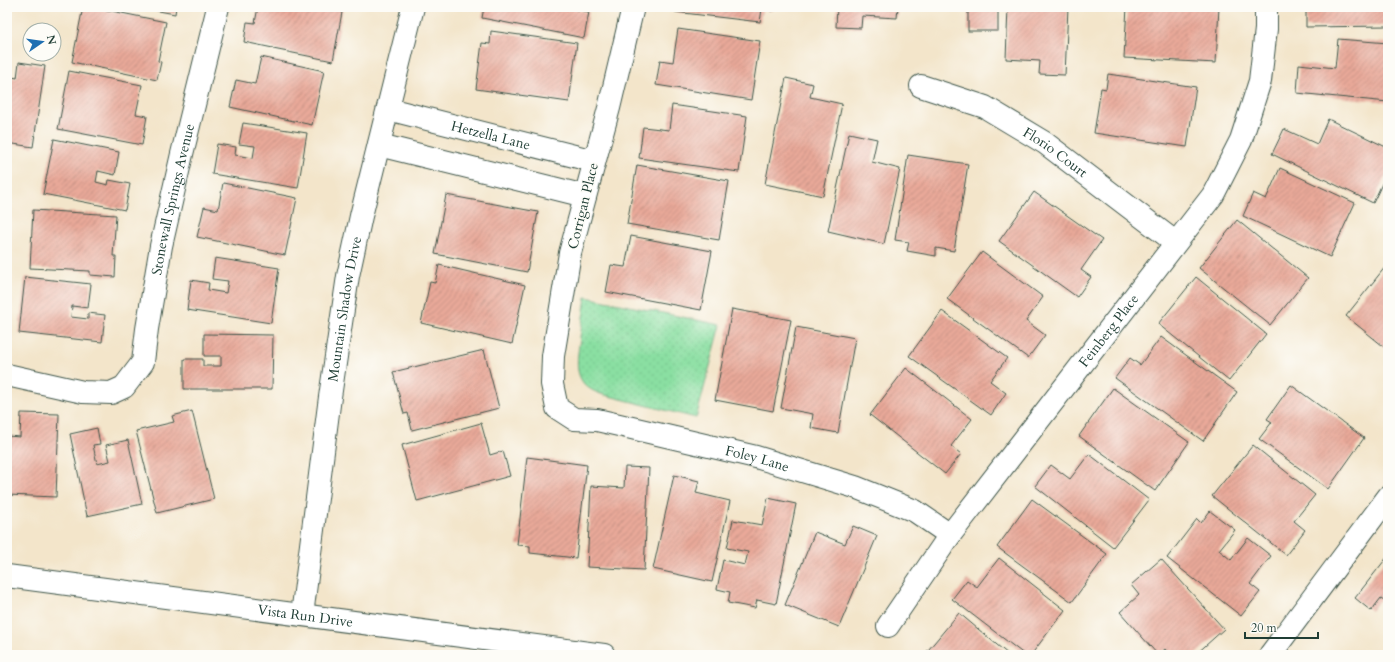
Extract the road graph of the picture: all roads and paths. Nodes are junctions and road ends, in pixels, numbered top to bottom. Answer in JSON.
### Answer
{"nodes":[{"id":1,"x":218,"y":7,"type":"edge"},
{"id":2,"x":413,"y":7,"type":"edge"},
{"id":3,"x":633,"y":7,"type":"edge"},
{"id":4,"x":1266,"y":7,"type":"edge"},
{"id":5,"x":921,"y":86,"type":"dead end"},
{"id":6,"x":388,"y":109,"type":"junction"},
{"id":7,"x":380,"y":145,"type":"junction"},
{"id":8,"x":594,"y":161,"type":"junction"},
{"id":9,"x":585,"y":196,"type":"junction"},
{"id":10,"x":1175,"y":242,"type":"junction"},
{"id":11,"x":7,"y":375,"type":"edge"},
{"id":12,"x":558,"y":408,"type":"joint"},
{"id":13,"x":1388,"y":497,"type":"edge"},
{"id":14,"x":950,"y":535,"type":"junction"},
{"id":15,"x":7,"y":576,"type":"edge"},
{"id":16,"x":302,"y":616,"type":"junction"},
{"id":17,"x":888,"y":626,"type":"dead end"},
{"id":18,"x":604,"y":655,"type":"edge"},
{"id":19,"x":1270,"y":655,"type":"edge"}],
"edges":[{"from":1,"to":11,"type":"street","name":"Stonewall Springs Avenue"},
{"from":2,"to":6,"type":"street","name":"Mountain Shadow Drive"},
{"from":3,"to":8,"type":"street","name":"Corrigan Place"},
{"from":4,"to":10,"type":"street","name":"Feinberg Place"},
{"from":5,"to":10,"type":"street","name":"Florio Court"},
{"from":6,"to":7,"type":"street","name":"Mountain Shadow Drive"},
{"from":6,"to":8,"type":"street","name":"Hetzella Lane"},
{"from":7,"to":9,"type":"street"},
{"from":7,"to":16,"type":"street","name":"Mountain Shadow Drive"},
{"from":8,"to":9,"type":"street","name":"Corrigan Place"},
{"from":9,"to":12,"type":"street","name":"Corrigan Place"},
{"from":10,"to":14,"type":"street","name":"Feinberg Place"},
{"from":12,"to":14,"type":"street","name":"Foley Lane"},
{"from":13,"to":19,"type":"street"},
{"from":14,"to":17,"type":"street","name":"Feinberg Place"},
{"from":15,"to":16,"type":"street","name":"Vista Run Drive"},
{"from":16,"to":18,"type":"street","name":"Vista Run Drive"}]}
